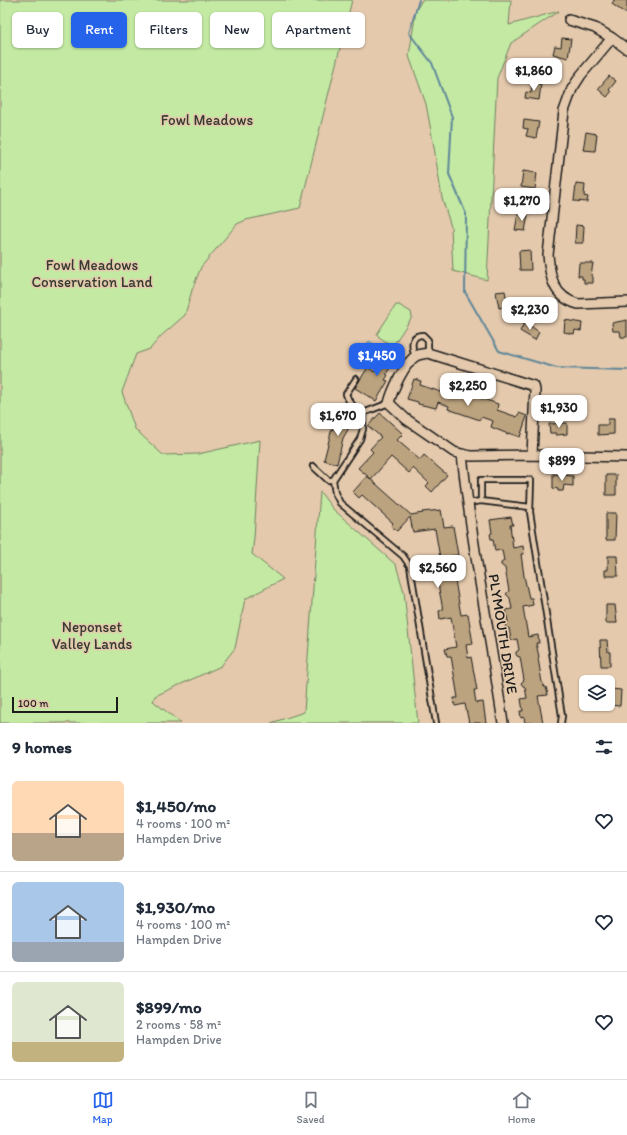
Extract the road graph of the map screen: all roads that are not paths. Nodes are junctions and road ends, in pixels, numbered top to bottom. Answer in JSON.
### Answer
{"nodes":[{"id":1,"x":569,"y":20,"type":"dead end"},
{"id":2,"x":612,"y":38,"type":"junction"},
{"id":3,"x":627,"y":49,"type":"edge"},
{"id":4,"x":627,"y":302,"type":"edge"},
{"id":5,"x":428,"y":353,"type":"junction"},
{"id":6,"x":415,"y":357,"type":"junction"},
{"id":7,"x":356,"y":379,"type":"dead end"},
{"id":8,"x":389,"y":403,"type":"junction"},
{"id":9,"x":363,"y":413,"type":"junction"},
{"id":10,"x":462,"y":454,"type":"junction"},
{"id":11,"x":532,"y":455,"type":"junction"},
{"id":12,"x":627,"y":457,"type":"edge"},
{"id":13,"x":313,"y":466,"type":"dead end"},
{"id":14,"x":334,"y":480,"type":"junction"},
{"id":15,"x":481,"y":501,"type":"junction"},
{"id":16,"x":467,"y":503,"type":"junction"},
{"id":17,"x":530,"y":507,"type":"junction"},
{"id":18,"x":436,"y":723,"type":"edge"},
{"id":19,"x":503,"y":723,"type":"edge"},
{"id":20,"x":561,"y":723,"type":"edge"}],
"edges":[{"from":1,"to":2,"type":"street"},
{"from":2,"to":3,"type":"street"},
{"from":2,"to":4,"type":"street"},
{"from":5,"to":6,"type":"street"},
{"from":5,"to":6,"type":"lane"},
{"from":5,"to":11,"type":"street"},
{"from":6,"to":8,"type":"street"},
{"from":7,"to":9,"type":"lane"},
{"from":8,"to":9,"type":"lane"},
{"from":8,"to":10,"type":"street"},
{"from":9,"to":14,"type":"lane"},
{"from":10,"to":11,"type":"street"},
{"from":10,"to":16,"type":"street","name":"PLYMOUTH DRIVE"},
{"from":11,"to":12,"type":"street"},
{"from":13,"to":14,"type":"lane"},
{"from":14,"to":18,"type":"lane"},
{"from":15,"to":16,"type":"lane"},
{"from":15,"to":17,"type":"lane"},
{"from":15,"to":17,"type":"lane"},
{"from":16,"to":19,"type":"street","name":"PLYMOUTH DRIVE"},
{"from":17,"to":20,"type":"lane"}]}
